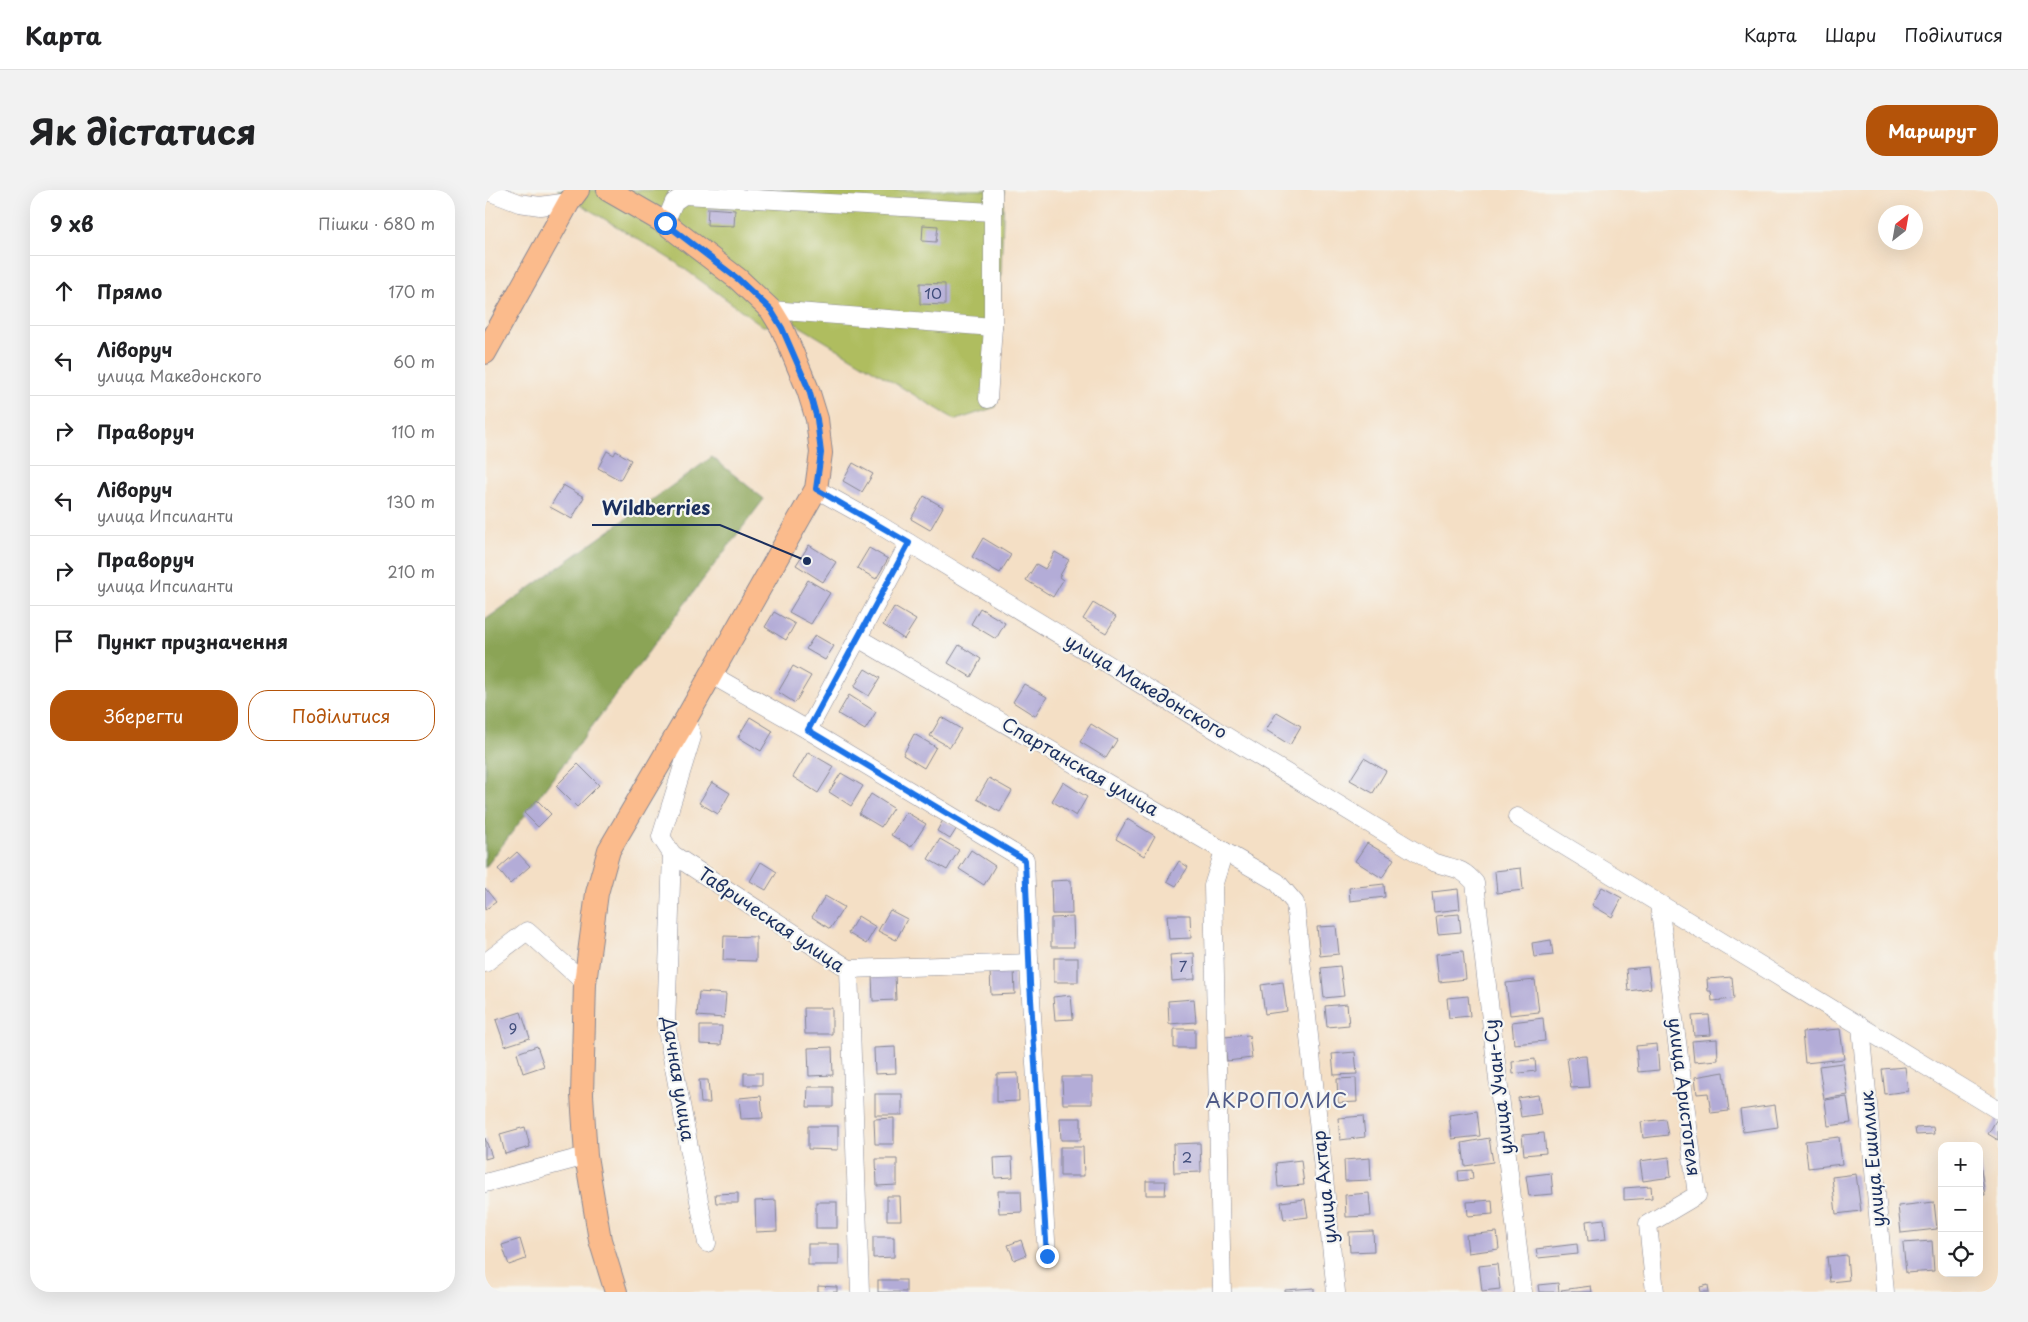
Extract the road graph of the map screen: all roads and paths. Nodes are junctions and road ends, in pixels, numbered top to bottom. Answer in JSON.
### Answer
{"nodes":[{"id":1,"x":485,"y":190,"type":"edge"},
{"id":2,"x":608,"y":190,"type":"edge"},
{"id":3,"x":993,"y":190,"type":"edge"},
{"id":4,"x":573,"y":196,"type":"edge"},
{"id":5,"x":993,"y":212,"type":"junction"},
{"id":6,"x":665,"y":223,"type":"junction"},
{"id":7,"x":771,"y":310,"type":"junction"},
{"id":8,"x":993,"y":327,"type":"junction"},
{"id":9,"x":485,"y":354,"type":"edge"},
{"id":10,"x":988,"y":399,"type":"dead end"},
{"id":11,"x":816,"y":489,"type":"junction"},
{"id":12,"x":909,"y":543,"type":"junction"},
{"id":13,"x":858,"y":638,"type":"junction"},
{"id":14,"x":710,"y":674,"type":"junction"},
{"id":15,"x":687,"y":719,"type":"junction"},
{"id":16,"x":808,"y":730,"type":"junction"},
{"id":17,"x":1517,"y":817,"type":"dead end"},
{"id":18,"x":1224,"y":851,"type":"junction"},
{"id":19,"x":672,"y":854,"type":"junction"},
{"id":20,"x":1475,"y":883,"type":"joint"},
{"id":21,"x":1295,"y":903,"type":"joint"},
{"id":22,"x":1659,"y":904,"type":"junction"},
{"id":23,"x":485,"y":963,"type":"edge"},
{"id":24,"x":1029,"y":963,"type":"junction"},
{"id":25,"x":849,"y":970,"type":"junction"},
{"id":26,"x":585,"y":983,"type":"junction"},
{"id":27,"x":1861,"y":1026,"type":"junction"},
{"id":28,"x":1998,"y":1110,"type":"edge"},
{"id":29,"x":586,"y":1156,"type":"junction"},
{"id":30,"x":485,"y":1183,"type":"edge"},
{"id":31,"x":707,"y":1243,"type":"dead end"},
{"id":32,"x":1047,"y":1256,"type":"dead end"},
{"id":33,"x":616,"y":1292,"type":"edge"},
{"id":34,"x":860,"y":1292,"type":"edge"},
{"id":35,"x":1222,"y":1292,"type":"edge"},
{"id":36,"x":1336,"y":1292,"type":"edge"},
{"id":37,"x":1523,"y":1292,"type":"edge"},
{"id":38,"x":1655,"y":1292,"type":"edge"},
{"id":39,"x":1885,"y":1292,"type":"edge"}],
"edges":[{"from":1,"to":4,"type":"street"},
{"from":2,"to":6,"type":"main road"},
{"from":3,"to":5,"type":"street"},
{"from":4,"to":9,"type":"main road"},
{"from":5,"to":6,"type":"street"},
{"from":5,"to":8,"type":"street"},
{"from":6,"to":7,"type":"main road"},
{"from":7,"to":8,"type":"street"},
{"from":7,"to":11,"type":"main road"},
{"from":8,"to":10,"type":"street"},
{"from":11,"to":12,"type":"street","name":"улица Македонского"},
{"from":11,"to":14,"type":"main road"},
{"from":12,"to":13,"type":"street"},
{"from":12,"to":20,"type":"street","name":"улица Македонского"},
{"from":13,"to":16,"type":"street"},
{"from":13,"to":18,"type":"street","name":"Спартанская улица"},
{"from":14,"to":15,"type":"main road"},
{"from":14,"to":16,"type":"street"},
{"from":15,"to":19,"type":"street"},
{"from":15,"to":26,"type":"main road"},
{"from":16,"to":24,"type":"street"},
{"from":17,"to":22,"type":"street"},
{"from":18,"to":21,"type":"street","name":"Спартанская улица"},
{"from":18,"to":35,"type":"street"},
{"from":19,"to":25,"type":"street","name":"Таврическая улица"},
{"from":19,"to":31,"type":"street","name":"Дачная улица"},
{"from":20,"to":37,"type":"street","name":"улица Учан-Су"},
{"from":21,"to":36,"type":"street","name":"улица Ахтар"},
{"from":22,"to":27,"type":"street"},
{"from":22,"to":38,"type":"street","name":"улица Аристотеля"},
{"from":23,"to":26,"type":"street"},
{"from":24,"to":25,"type":"street"},
{"from":24,"to":32,"type":"street"},
{"from":25,"to":34,"type":"street","name":"Таврическая улица"},
{"from":26,"to":29,"type":"main road"},
{"from":27,"to":28,"type":"street"},
{"from":27,"to":39,"type":"street","name":"улица Ешиллик"},
{"from":29,"to":30,"type":"street"},
{"from":29,"to":33,"type":"main road"}]}
